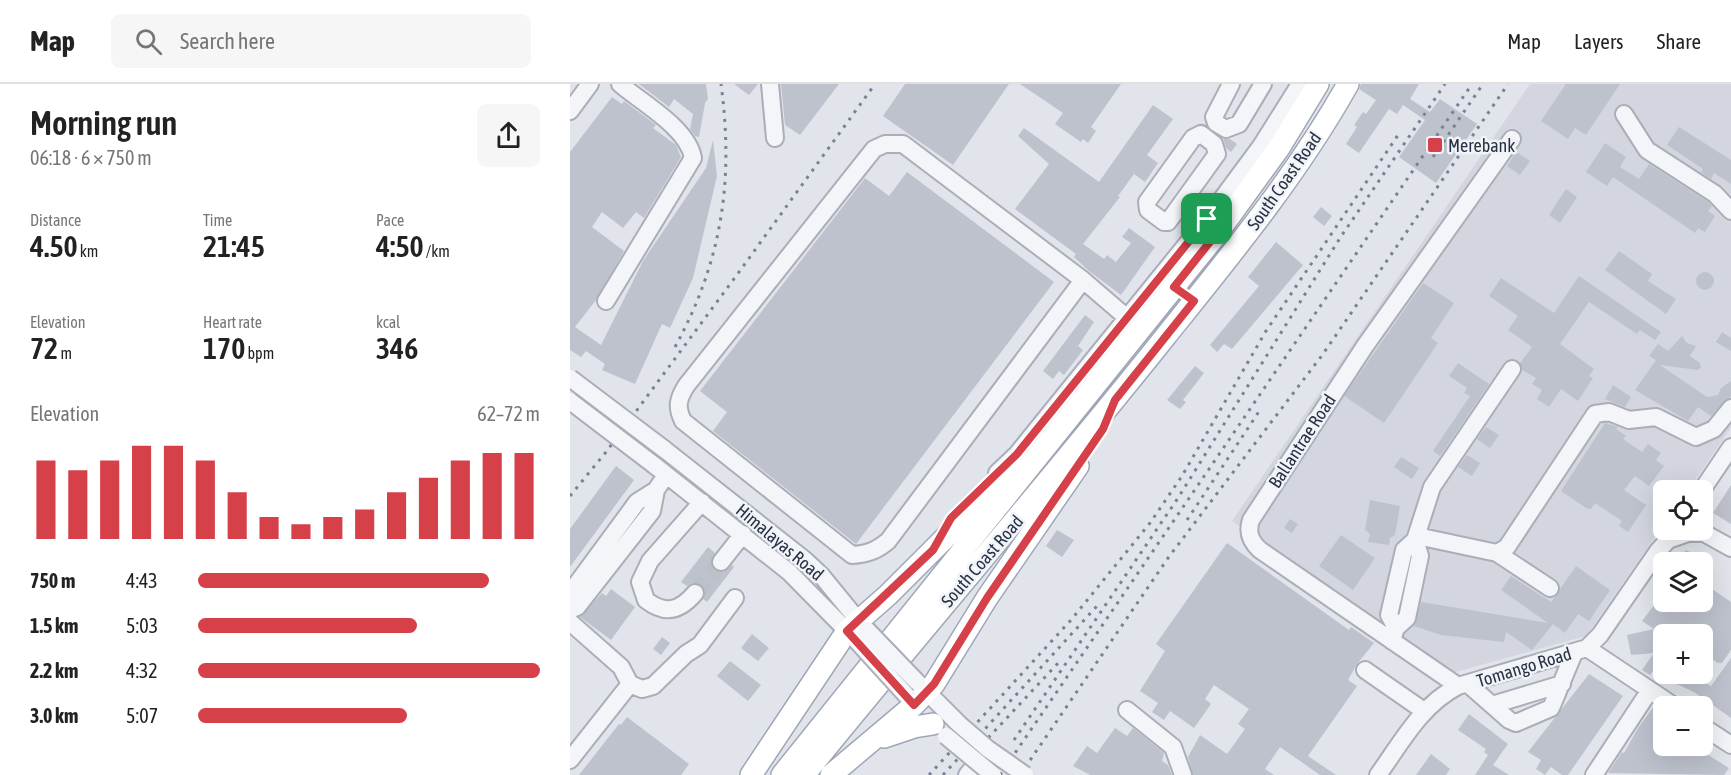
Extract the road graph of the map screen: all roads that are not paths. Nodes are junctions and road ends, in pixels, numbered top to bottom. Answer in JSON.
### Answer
{"nodes":[{"id":1,"x":590,"y":84,"type":"edge"},
{"id":2,"x":620,"y":84,"type":"edge"},
{"id":3,"x":770,"y":84,"type":"edge"},
{"id":4,"x":1231,"y":84,"type":"edge"},
{"id":5,"x":1263,"y":84,"type":"edge"},
{"id":6,"x":1300,"y":84,"type":"edge"},
{"id":7,"x":1318,"y":84,"type":"edge"},
{"id":8,"x":1348,"y":84,"type":"edge"},
{"id":9,"x":570,"y":111,"type":"edge"},
{"id":10,"x":1624,"y":114,"type":"dead end"},
{"id":11,"x":775,"y":138,"type":"dead end"},
{"id":12,"x":1512,"y":139,"type":"dead end"},
{"id":13,"x":1182,"y":203,"type":"junction"},
{"id":14,"x":1731,"y":211,"type":"edge"},
{"id":15,"x":1214,"y":224,"type":"junction"},
{"id":16,"x":1083,"y":280,"type":"junction"},
{"id":17,"x":1174,"y":287,"type":"junction"},
{"id":18,"x":606,"y":301,"type":"dead end"},
{"id":19,"x":1194,"y":301,"type":"junction"},
{"id":20,"x":1133,"y":324,"type":"junction"},
{"id":21,"x":1512,"y":369,"type":"dead end"},
{"id":22,"x":570,"y":378,"type":"edge"},
{"id":23,"x":1115,"y":400,"type":"junction"},
{"id":24,"x":570,"y":401,"type":"edge"},
{"id":25,"x":1081,"y":402,"type":"junction"},
{"id":26,"x":1731,"y":408,"type":"edge"},
{"id":27,"x":1731,"y":447,"type":"edge"},
{"id":28,"x":660,"y":470,"type":"junction"},
{"id":29,"x":1709,"y":480,"type":"edge"},
{"id":30,"x":656,"y":490,"type":"junction"},
{"id":31,"x":702,"y":502,"type":"junction"},
{"id":32,"x":743,"y":534,"type":"junction"},
{"id":33,"x":1416,"y":538,"type":"junction"},
{"id":34,"x":1713,"y":538,"type":"edge"},
{"id":35,"x":1668,"y":540,"type":"edge"},
{"id":36,"x":1731,"y":548,"type":"edge"},
{"id":37,"x":933,"y":550,"type":"junction"},
{"id":38,"x":1497,"y":554,"type":"junction"},
{"id":39,"x":721,"y":562,"type":"tunnel mouth"},
{"id":40,"x":1550,"y":588,"type":"dead end"},
{"id":41,"x":695,"y":592,"type":"tunnel mouth"},
{"id":42,"x":570,"y":593,"type":"edge"},
{"id":43,"x":735,"y":598,"type":"dead end"},
{"id":44,"x":570,"y":610,"type":"edge"},
{"id":45,"x":570,"y":622,"type":"edge"},
{"id":46,"x":857,"y":630,"type":"junction"},
{"id":47,"x":1394,"y":635,"type":"junction"},
{"id":48,"x":1581,"y":650,"type":"junction"},
{"id":49,"x":1365,"y":670,"type":"dead end"},
{"id":50,"x":630,"y":684,"type":"junction"},
{"id":51,"x":1562,"y":684,"type":"junction"},
{"id":52,"x":1463,"y":685,"type":"junction"},
{"id":53,"x":1650,"y":690,"type":"junction"},
{"id":54,"x":916,"y":694,"type":"junction"},
{"id":55,"x":1659,"y":696,"type":"edge"},
{"id":56,"x":1492,"y":705,"type":"junction"},
{"id":57,"x":1127,"y":710,"type":"dead end"},
{"id":58,"x":1424,"y":711,"type":"junction"},
{"id":59,"x":939,"y":730,"type":"junction"},
{"id":60,"x":1713,"y":733,"type":"edge"},
{"id":61,"x":869,"y":744,"type":"junction"},
{"id":62,"x":1731,"y":745,"type":"edge"},
{"id":63,"x":988,"y":749,"type":"junction"},
{"id":64,"x":570,"y":760,"type":"edge"},
{"id":65,"x":972,"y":769,"type":"edge"},
{"id":66,"x":751,"y":775,"type":"edge"},
{"id":67,"x":782,"y":775,"type":"edge"},
{"id":68,"x":804,"y":775,"type":"edge"},
{"id":69,"x":831,"y":775,"type":"edge"},
{"id":70,"x":993,"y":775,"type":"edge"},
{"id":71,"x":1025,"y":775,"type":"edge"},
{"id":72,"x":1183,"y":775,"type":"edge"},
{"id":73,"x":1378,"y":775,"type":"edge"},
{"id":74,"x":1594,"y":775,"type":"edge"}],
"edges":[{"from":1,"to":9,"type":"street"},
{"from":2,"to":18,"type":"street"},
{"from":3,"to":11,"type":"street"},
{"from":4,"to":5,"type":"street"},
{"from":6,"to":15,"type":"street"},
{"from":7,"to":15,"type":"main road","name":"South Coast Road"},
{"from":8,"to":19,"type":"main road","name":"South Coast Road"},
{"from":10,"to":14,"type":"street"},
{"from":12,"to":47,"type":"street","name":"Ballantrae Road"},
{"from":13,"to":13,"type":"street"},
{"from":13,"to":15,"type":"street"},
{"from":15,"to":17,"type":"main road","name":"South Coast Road"},
{"from":15,"to":20,"type":"street"},
{"from":16,"to":16,"type":"street"},
{"from":16,"to":20,"type":"street"},
{"from":17,"to":19,"type":"main road"},
{"from":17,"to":20,"type":"main road","name":"South Coast Road"},
{"from":19,"to":23,"type":"main road","name":"South Coast Road"},
{"from":20,"to":25,"type":"main road","name":"South Coast Road"},
{"from":20,"to":37,"type":"street"},
{"from":21,"to":33,"type":"street"},
{"from":22,"to":46,"type":"street","name":"Himalayas Road","bridge":true},
{"from":23,"to":54,"type":"main road"},
{"from":23,"to":68,"type":"main road","name":"South Coast Road"},
{"from":24,"to":28,"type":"street","name":"Himalayas Road","bridge":true},
{"from":25,"to":37,"type":"main road"},
{"from":25,"to":67,"type":"main road","name":"South Coast Road"},
{"from":26,"to":38,"type":"street"},
{"from":27,"to":29,"type":"street"},
{"from":28,"to":30,"type":"street"},
{"from":28,"to":31,"type":"street","name":"Himalayas Road"},
{"from":30,"to":42,"type":"street"},
{"from":30,"to":44,"type":"street"},
{"from":31,"to":32,"type":"street","name":"Himalayas Road"},
{"from":31,"to":41,"type":"street"},
{"from":32,"to":39,"type":"street"},
{"from":32,"to":46,"type":"street","name":"Himalayas Road"},
{"from":33,"to":38,"type":"street"},
{"from":33,"to":47,"type":"street"},
{"from":34,"to":36,"type":"street"},
{"from":35,"to":48,"type":"street","name":"Tomango Road"},
{"from":37,"to":46,"type":"main road"},
{"from":38,"to":40,"type":"street"},
{"from":43,"to":50,"type":"street"},
{"from":45,"to":50,"type":"street"},
{"from":46,"to":54,"type":"street","name":"Himalayas Road","bridge":true},
{"from":46,"to":66,"type":"main road"},
{"from":47,"to":52,"type":"street","name":"Ballantrae Road"},
{"from":48,"to":51,"type":"street"},
{"from":48,"to":52,"type":"street","name":"Tomango Road"},
{"from":48,"to":53,"type":"street"},
{"from":49,"to":58,"type":"street"},
{"from":50,"to":64,"type":"street"},
{"from":51,"to":56,"type":"street"},
{"from":51,"to":56,"type":"street","name":"Ballantrae Road"},
{"from":52,"to":56,"type":"street","name":"Ballantrae Road"},
{"from":52,"to":58,"type":"street","name":"Tomango Road"},
{"from":53,"to":55,"type":"street"},
{"from":53,"to":74,"type":"street"},
{"from":54,"to":59,"type":"street","name":"Himalayas Road"},
{"from":54,"to":61,"type":"main road"},
{"from":54,"to":63,"type":"street","name":"Himalayas Road","bridge":true},
{"from":57,"to":72,"type":"street"},
{"from":58,"to":73,"type":"street","name":"Tomango Road"},
{"from":59,"to":61,"type":"main road"},
{"from":59,"to":65,"type":"street","name":"Himalayas Road","bridge":true},
{"from":60,"to":62,"type":"street"},
{"from":61,"to":69,"type":"main road"},
{"from":63,"to":65,"type":"street","bridge":true},
{"from":63,"to":71,"type":"street","name":"Himalayas Road","bridge":true},
{"from":65,"to":70,"type":"street","name":"Himalayas Road","bridge":true}]}
